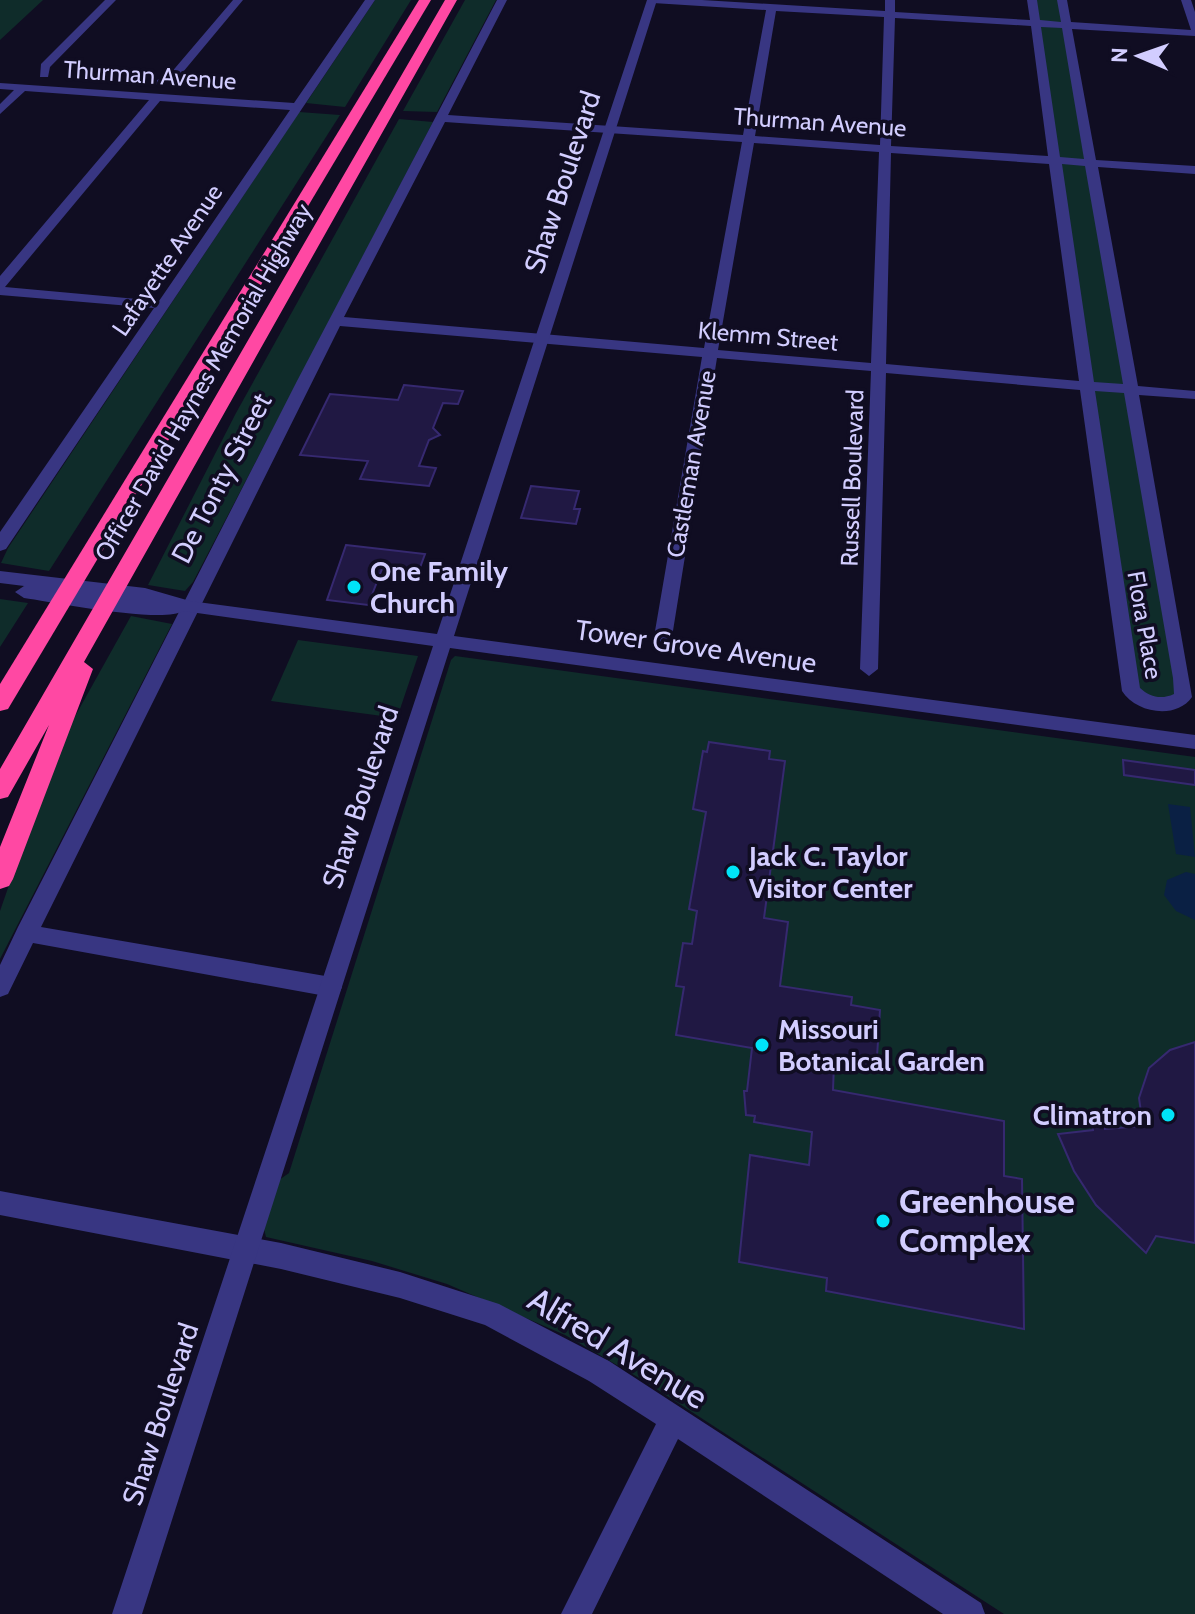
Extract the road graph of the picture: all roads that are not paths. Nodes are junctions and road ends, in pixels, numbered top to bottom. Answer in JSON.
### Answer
{"nodes":[{"id":1,"x":111,"y":0,"type":"edge"},
{"id":2,"x":238,"y":0,"type":"edge"},
{"id":3,"x":370,"y":0,"type":"edge"},
{"id":4,"x":425,"y":0,"type":"edge"},
{"id":5,"x":451,"y":0,"type":"edge"},
{"id":6,"x":502,"y":0,"type":"edge"},
{"id":7,"x":653,"y":0,"type":"edge"},
{"id":8,"x":1032,"y":0,"type":"edge"},
{"id":9,"x":1062,"y":0,"type":"edge"},
{"id":10,"x":1186,"y":0,"type":"edge"},
{"id":11,"x":772,"y":7,"type":"junction"},
{"id":12,"x":890,"y":7,"type":"edge"},
{"id":13,"x":1035,"y":24,"type":"junction"},
{"id":14,"x":1066,"y":26,"type":"junction"},
{"id":15,"x":1195,"y":30,"type":"edge"},
{"id":16,"x":44,"y":75,"type":"dead end"},
{"id":17,"x":0,"y":86,"type":"edge"},
{"id":18,"x":22,"y":88,"type":"junction"},
{"id":19,"x":158,"y":90,"type":"junction"},
{"id":20,"x":297,"y":107,"type":"junction"},
{"id":21,"x":0,"y":111,"type":"edge"},
{"id":22,"x":441,"y":118,"type":"junction"},
{"id":23,"x":610,"y":129,"type":"junction"},
{"id":24,"x":747,"y":138,"type":"junction"},
{"id":25,"x":883,"y":148,"type":"junction"},
{"id":26,"x":1055,"y":161,"type":"junction"},
{"id":27,"x":1092,"y":164,"type":"junction"},
{"id":28,"x":1195,"y":170,"type":"edge"},
{"id":29,"x":0,"y":288,"type":"edge"},
{"id":30,"x":163,"y":305,"type":"junction"},
{"id":31,"x":336,"y":321,"type":"junction"},
{"id":32,"x":544,"y":338,"type":"junction"},
{"id":33,"x":710,"y":353,"type":"junction"},
{"id":34,"x":877,"y":367,"type":"junction"},
{"id":35,"x":1086,"y":386,"type":"junction"},
{"id":36,"x":1133,"y":390,"type":"junction"},
{"id":37,"x":1195,"y":395,"type":"edge"},
{"id":38,"x":0,"y":545,"type":"edge"},
{"id":39,"x":0,"y":577,"type":"edge"},
{"id":40,"x":0,"y":587,"type":"edge"},
{"id":41,"x":190,"y":607,"type":"junction"},
{"id":42,"x":663,"y":637,"type":"dead end"},
{"id":43,"x":39,"y":638,"type":"junction"},
{"id":44,"x":442,"y":640,"type":"junction"},
{"id":45,"x":85,"y":643,"type":"junction"},
{"id":46,"x":869,"y":669,"type":"dead end"},
{"id":47,"x":0,"y":674,"type":"edge"},
{"id":48,"x":0,"y":703,"type":"edge"},
{"id":49,"x":1195,"y":742,"type":"edge"},
{"id":50,"x":0,"y":790,"type":"edge"},
{"id":51,"x":0,"y":879,"type":"edge"},
{"id":52,"x":26,"y":933,"type":"junction"},
{"id":53,"x":0,"y":987,"type":"edge"},
{"id":54,"x":331,"y":987,"type":"junction"},
{"id":55,"x":0,"y":1203,"type":"edge"},
{"id":56,"x":245,"y":1249,"type":"junction"},
{"id":57,"x":672,"y":1421,"type":"junction"},
{"id":58,"x":127,"y":1614,"type":"edge"},
{"id":59,"x":576,"y":1614,"type":"edge"},
{"id":60,"x":970,"y":1614,"type":"edge"}],
"edges":[{"from":1,"to":16,"type":"street"},
{"from":2,"to":19,"type":"street"},
{"from":3,"to":20,"type":"street","name":"Lafayette Avenue"},
{"from":4,"to":43,"type":"highway","name":"Officer David Haynes Memorial Highway"},
{"from":5,"to":45,"type":"highway","name":"Officer David Haynes Memorial Highway"},
{"from":6,"to":22,"type":"street","name":"De Tonty Street"},
{"from":7,"to":11,"type":"street"},
{"from":7,"to":23,"type":"street","name":"Shaw Boulevard"},
{"from":8,"to":13,"type":"street","name":"Flora Place"},
{"from":9,"to":14,"type":"street","name":"Flora Place"},
{"from":10,"to":15,"type":"street"},
{"from":11,"to":12,"type":"street"},
{"from":11,"to":24,"type":"street","name":"Castleman Avenue"},
{"from":12,"to":13,"type":"street"},
{"from":12,"to":25,"type":"street","name":"Russell Boulevard"},
{"from":13,"to":14,"type":"street"},
{"from":13,"to":26,"type":"street","name":"Flora Place"},
{"from":14,"to":15,"type":"street"},
{"from":14,"to":27,"type":"street","name":"Flora Place"},
{"from":17,"to":18,"type":"street","name":"Thurman Avenue"},
{"from":18,"to":19,"type":"street","name":"Thurman Avenue"},
{"from":18,"to":21,"type":"street"},
{"from":19,"to":20,"type":"street","name":"Thurman Avenue"},
{"from":19,"to":29,"type":"street"},
{"from":20,"to":30,"type":"street","name":"Lafayette Avenue"},
{"from":22,"to":23,"type":"street","name":"Thurman Avenue"},
{"from":22,"to":31,"type":"street","name":"De Tonty Street"},
{"from":23,"to":24,"type":"street","name":"Thurman Avenue"},
{"from":23,"to":32,"type":"street","name":"Shaw Boulevard"},
{"from":24,"to":25,"type":"street","name":"Thurman Avenue"},
{"from":24,"to":33,"type":"street","name":"Castleman Avenue"},
{"from":25,"to":26,"type":"street","name":"Thurman Avenue"},
{"from":25,"to":34,"type":"street","name":"Russell Boulevard"},
{"from":26,"to":27,"type":"street","name":"Thurman Avenue"},
{"from":26,"to":35,"type":"street","name":"Flora Place"},
{"from":27,"to":28,"type":"street","name":"Thurman Avenue"},
{"from":27,"to":36,"type":"street","name":"Flora Place"},
{"from":29,"to":30,"type":"street"},
{"from":30,"to":38,"type":"street","name":"Lafayette Avenue"},
{"from":31,"to":32,"type":"street","name":"Klemm Street"},
{"from":31,"to":41,"type":"street","name":"De Tonty Street"},
{"from":32,"to":33,"type":"street","name":"Klemm Street"},
{"from":32,"to":44,"type":"street","name":"Shaw Boulevard"},
{"from":33,"to":34,"type":"street","name":"Klemm Street"},
{"from":33,"to":42,"type":"street","name":"Castleman Avenue"},
{"from":34,"to":35,"type":"street","name":"Klemm Street"},
{"from":34,"to":46,"type":"street","name":"Russell Boulevard"},
{"from":35,"to":36,"type":"street","name":"Klemm Street"},
{"from":35,"to":36,"type":"street","name":"Flora Place"},
{"from":36,"to":37,"type":"street","name":"Klemm Street"},
{"from":39,"to":41,"type":"street","name":"Tower Grove Avenue"},
{"from":40,"to":41,"type":"street","name":"Tower Grove Avenue"},
{"from":41,"to":44,"type":"street","name":"Tower Grove Avenue"},
{"from":41,"to":52,"type":"street","name":"De Tonty Street"},
{"from":43,"to":47,"type":"highway"},
{"from":43,"to":48,"type":"highway","name":"Officer David Haynes Memorial Highway"},
{"from":44,"to":49,"type":"street","name":"Tower Grove Avenue"},
{"from":44,"to":54,"type":"street","name":"Shaw Boulevard"},
{"from":45,"to":50,"type":"highway","name":"Officer David Haynes Memorial Highway"},
{"from":45,"to":51,"type":"highway"},
{"from":52,"to":53,"type":"street","name":"De Tonty Street"},
{"from":52,"to":54,"type":"street"},
{"from":54,"to":56,"type":"street","name":"Shaw Boulevard"},
{"from":55,"to":56,"type":"street","name":"Alfred Avenue"},
{"from":56,"to":57,"type":"street","name":"Alfred Avenue"},
{"from":56,"to":58,"type":"street","name":"Shaw Boulevard"},
{"from":57,"to":59,"type":"street"},
{"from":57,"to":60,"type":"street","name":"Alfred Avenue"}]}
